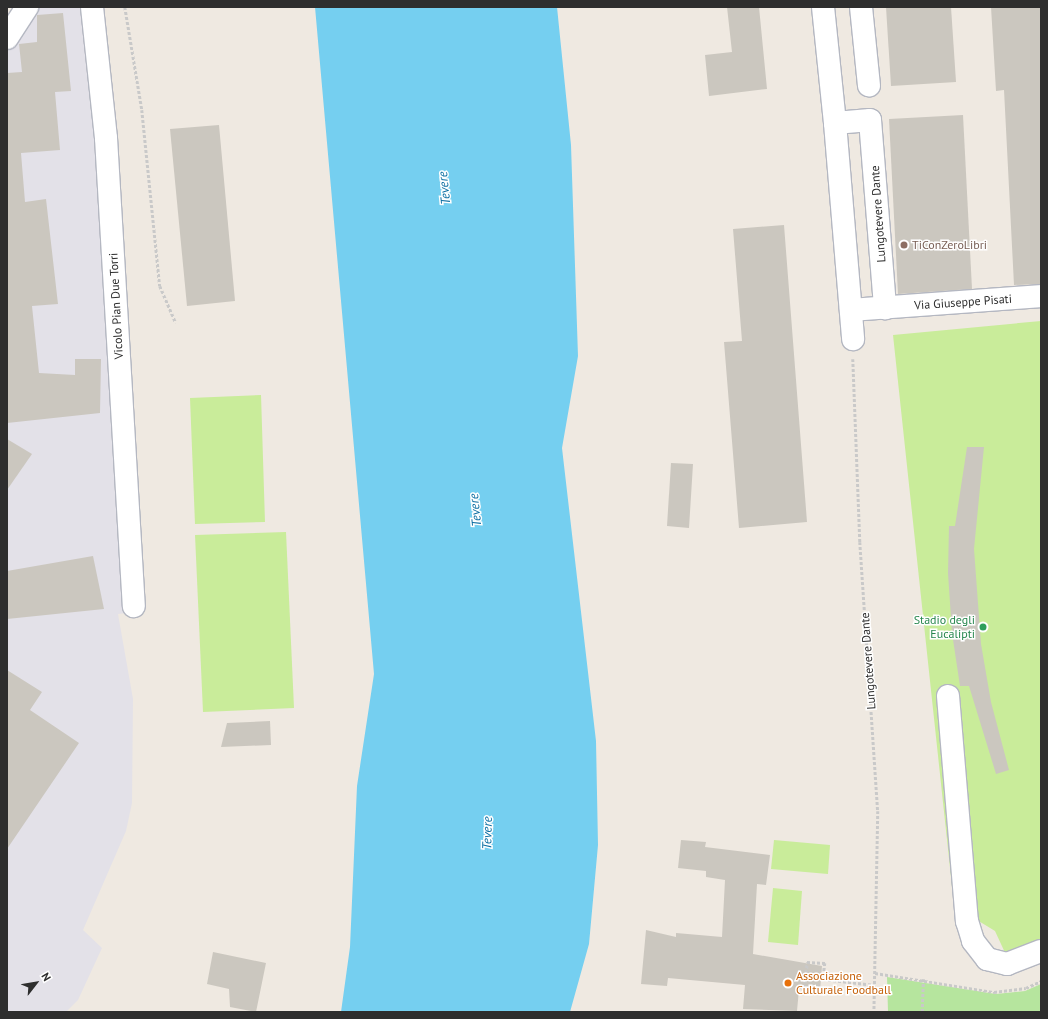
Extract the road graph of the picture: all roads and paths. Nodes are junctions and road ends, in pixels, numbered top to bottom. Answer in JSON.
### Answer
{"nodes":[{"id":1,"x":27,"y":7,"type":"edge"},
{"id":2,"x":92,"y":7,"type":"edge"},
{"id":3,"x":125,"y":7,"type":"edge"},
{"id":4,"x":823,"y":7,"type":"edge"},
{"id":5,"x":861,"y":7,"type":"edge"},
{"id":6,"x":7,"y":38,"type":"edge"},
{"id":7,"x":869,"y":86,"type":"dead end"},
{"id":8,"x":836,"y":123,"type":"junction"},
{"id":9,"x":1041,"y":296,"type":"edge"},
{"id":10,"x":885,"y":308,"type":"junction"},
{"id":11,"x":851,"y":310,"type":"junction"},
{"id":12,"x":176,"y":323,"type":"dead end"},
{"id":13,"x":853,"y":339,"type":"joint"},
{"id":14,"x":134,"y":606,"type":"dead end"},
{"id":15,"x":948,"y":696,"type":"dead end"},
{"id":16,"x":1041,"y":951,"type":"edge"},
{"id":17,"x":875,"y":973,"type":"junction"},
{"id":18,"x":924,"y":979,"type":"junction"},
{"id":19,"x":1041,"y":981,"type":"edge"},
{"id":20,"x":875,"y":985,"type":"junction"},
{"id":21,"x":804,"y":988,"type":"dead end"},
{"id":22,"x":874,"y":1012,"type":"edge"},
{"id":23,"x":922,"y":1012,"type":"edge"}],
"edges":[{"from":1,"to":6,"type":"street"},
{"from":2,"to":14,"type":"street","name":"Vicolo Pian Due Torri"},
{"from":3,"to":12,"type":"path"},
{"from":4,"to":8,"type":"street"},
{"from":5,"to":7,"type":"street"},
{"from":8,"to":10,"type":"street","name":"Lungotevere Dante"},
{"from":8,"to":11,"type":"street"},
{"from":9,"to":10,"type":"street","name":"Via Giuseppe Pisati"},
{"from":10,"to":11,"type":"street"},
{"from":11,"to":13,"type":"street"},
{"from":13,"to":17,"type":"path","name":"Lungotevere Dante"},
{"from":15,"to":16,"type":"street"},
{"from":17,"to":18,"type":"path"},
{"from":17,"to":20,"type":"path","name":"Lungotevere Dante"},
{"from":18,"to":19,"type":"path"},
{"from":18,"to":23,"type":"path"},
{"from":20,"to":21,"type":"path"},
{"from":20,"to":22,"type":"path","name":"Lungotevere Dante"}]}
